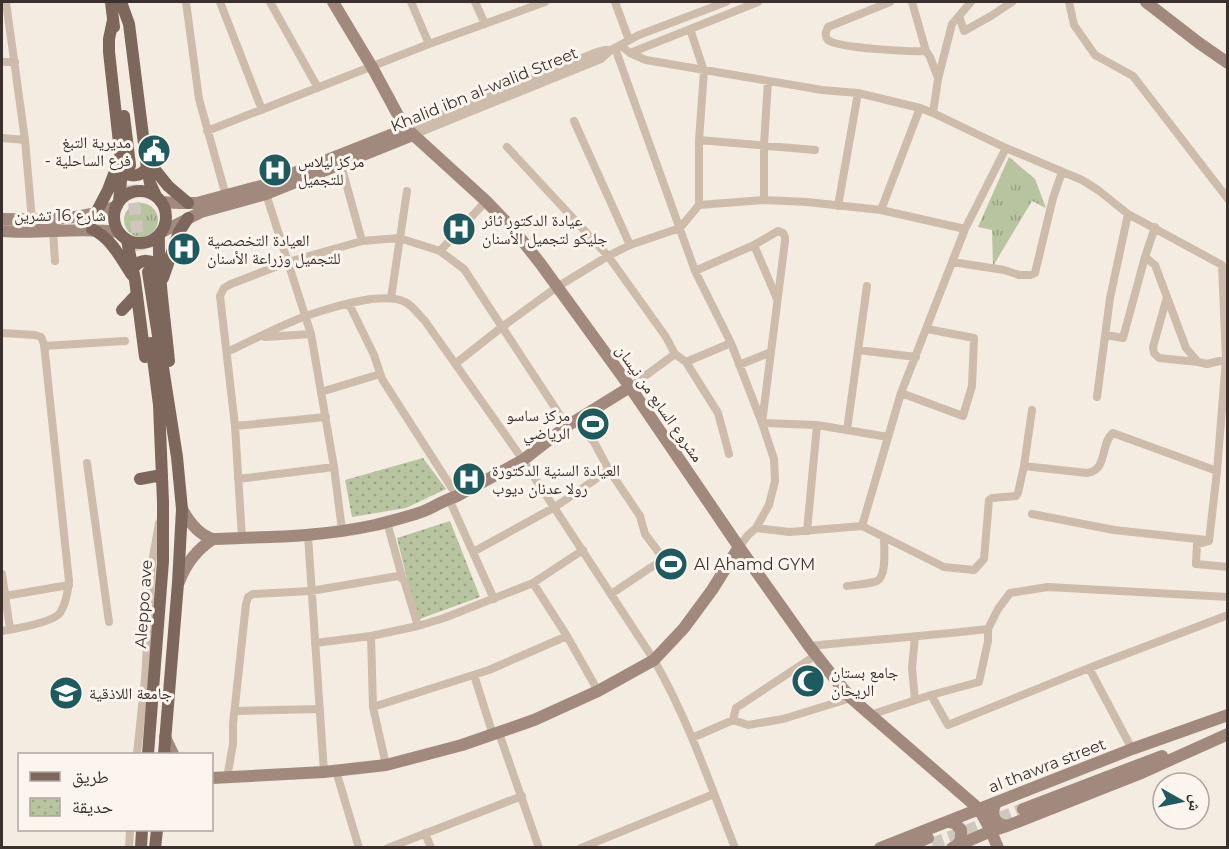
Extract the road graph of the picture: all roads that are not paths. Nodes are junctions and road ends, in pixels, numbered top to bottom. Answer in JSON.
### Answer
{"nodes":[{"id":1,"x":2,"y":2,"type":"edge"},
{"id":2,"x":6,"y":2,"type":"edge"},
{"id":3,"x":111,"y":2,"type":"edge"},
{"id":4,"x":121,"y":2,"type":"edge"},
{"id":5,"x":186,"y":2,"type":"edge"},
{"id":6,"x":220,"y":2,"type":"edge"},
{"id":7,"x":270,"y":2,"type":"edge"},
{"id":8,"x":333,"y":2,"type":"edge"},
{"id":9,"x":411,"y":2,"type":"edge"},
{"id":10,"x":475,"y":2,"type":"edge"},
{"id":11,"x":544,"y":2,"type":"edge"},
{"id":12,"x":615,"y":2,"type":"edge"},
{"id":13,"x":726,"y":2,"type":"edge"},
{"id":14,"x":758,"y":2,"type":"edge"},
{"id":15,"x":890,"y":2,"type":"edge"},
{"id":16,"x":912,"y":2,"type":"edge"},
{"id":17,"x":971,"y":2,"type":"edge"},
{"id":18,"x":1012,"y":2,"type":"edge"},
{"id":19,"x":1069,"y":2,"type":"edge"},
{"id":20,"x":1146,"y":2,"type":"edge"},
{"id":21,"x":959,"y":16,"type":"junction"},
{"id":22,"x":113,"y":20,"type":"junction"},
{"id":23,"x":485,"y":24,"type":"junction"},
{"id":24,"x":690,"y":29,"type":"junction"},
{"id":25,"x":629,"y":40,"type":"junction"},
{"id":26,"x":429,"y":44,"type":"junction"},
{"id":27,"x":616,"y":48,"type":"junction"},
{"id":28,"x":926,"y":51,"type":"junction"},
{"id":29,"x":630,"y":53,"type":"junction"},
{"id":30,"x":2,"y":62,"type":"edge"},
{"id":31,"x":15,"y":62,"type":"junction"},
{"id":32,"x":1227,"y":63,"type":"edge"},
{"id":33,"x":372,"y":67,"type":"junction"},
{"id":34,"x":704,"y":71,"type":"junction"},
{"id":35,"x":938,"y":79,"type":"junction"},
{"id":36,"x":768,"y":81,"type":"junction"},
{"id":37,"x":318,"y":88,"type":"junction"},
{"id":38,"x":858,"y":93,"type":"junction"},
{"id":39,"x":920,"y":108,"type":"junction"},
{"id":40,"x":262,"y":110,"type":"junction"},
{"id":41,"x":933,"y":113,"type":"junction"},
{"id":42,"x":574,"y":121,"type":"dead end"},
{"id":43,"x":207,"y":131,"type":"junction"},
{"id":44,"x":410,"y":132,"type":"junction"},
{"id":45,"x":2,"y":138,"type":"edge"},
{"id":46,"x":25,"y":140,"type":"junction"},
{"id":47,"x":699,"y":140,"type":"junction"},
{"id":48,"x":764,"y":145,"type":"junction"},
{"id":49,"x":507,"y":147,"type":"dead end"},
{"id":50,"x":1006,"y":148,"type":"junction"},
{"id":51,"x":815,"y":150,"type":"dead end"},
{"id":52,"x":120,"y":157,"type":"junction"},
{"id":53,"x":136,"y":164,"type":"junction"},
{"id":54,"x":341,"y":165,"type":"junction"},
{"id":55,"x":1062,"y":172,"type":"junction"},
{"id":56,"x":407,"y":191,"type":"dead end"},
{"id":57,"x":266,"y":194,"type":"junction"},
{"id":58,"x":226,"y":196,"type":"junction"},
{"id":59,"x":159,"y":199,"type":"junction"},
{"id":60,"x":1227,"y":199,"type":"edge"},
{"id":61,"x":764,"y":200,"type":"junction"},
{"id":62,"x":486,"y":201,"type":"junction"},
{"id":63,"x":188,"y":203,"type":"junction"},
{"id":64,"x":118,"y":204,"type":"junction"},
{"id":65,"x":699,"y":205,"type":"junction"},
{"id":66,"x":838,"y":206,"type":"junction"},
{"id":67,"x":881,"y":210,"type":"junction"},
{"id":68,"x":96,"y":213,"type":"junction"},
{"id":69,"x":1128,"y":214,"type":"junction"},
{"id":70,"x":188,"y":218,"type":"junction"},
{"id":71,"x":2,"y":219,"type":"edge"},
{"id":72,"x":32,"y":220,"type":"junction"},
{"id":73,"x":680,"y":228,"type":"junction"},
{"id":74,"x":1155,"y":228,"type":"junction"},
{"id":75,"x":92,"y":229,"type":"junction"},
{"id":76,"x":966,"y":229,"type":"junction"},
{"id":77,"x":2,"y":231,"type":"edge"},
{"id":78,"x":53,"y":231,"type":"junction"},
{"id":79,"x":161,"y":234,"type":"junction"},
{"id":80,"x":123,"y":236,"type":"junction"},
{"id":81,"x":399,"y":238,"type":"junction"},
{"id":82,"x":362,"y":241,"type":"junction"},
{"id":83,"x":630,"y":245,"type":"junction"},
{"id":84,"x":754,"y":245,"type":"junction"},
{"id":85,"x":440,"y":251,"type":"junction"},
{"id":86,"x":608,"y":256,"type":"junction"},
{"id":87,"x":1145,"y":257,"type":"junction"},
{"id":88,"x":55,"y":261,"type":"dead end"},
{"id":89,"x":288,"y":262,"type":"junction"},
{"id":90,"x":952,"y":262,"type":"junction"},
{"id":91,"x":1225,"y":264,"type":"edge"},
{"id":92,"x":695,"y":271,"type":"junction"},
{"id":93,"x":144,"y":273,"type":"junction"},
{"id":94,"x":161,"y":285,"type":"junction"},
{"id":95,"x":867,"y":286,"type":"dead end"},
{"id":96,"x":557,"y":287,"type":"junction"},
{"id":97,"x":137,"y":294,"type":"junction"},
{"id":98,"x":1167,"y":297,"type":"junction"},
{"id":99,"x":391,"y":298,"type":"junction"},
{"id":100,"x":778,"y":300,"type":"junction"},
{"id":101,"x":349,"y":304,"type":"junction"},
{"id":102,"x":122,"y":310,"type":"dead end"},
{"id":103,"x":306,"y":316,"type":"junction"},
{"id":104,"x":502,"y":327,"type":"junction"},
{"id":105,"x":927,"y":329,"type":"junction"},
{"id":106,"x":2,"y":333,"type":"edge"},
{"id":107,"x":311,"y":334,"type":"junction"},
{"id":108,"x":1106,"y":336,"type":"junction"},
{"id":109,"x":259,"y":337,"type":"junction"},
{"id":110,"x":125,"y":341,"type":"dead end"},
{"id":111,"x":731,"y":344,"type":"junction"},
{"id":112,"x":44,"y":346,"type":"junction"},
{"id":113,"x":858,"y":350,"type":"junction"},
{"id":114,"x":226,"y":352,"type":"junction"},
{"id":115,"x":771,"y":352,"type":"junction"},
{"id":116,"x":675,"y":354,"type":"junction"},
{"id":117,"x":916,"y":357,"type":"junction"},
{"id":118,"x":1226,"y":359,"type":"edge"},
{"id":119,"x":686,"y":362,"type":"junction"},
{"id":120,"x":1198,"y":362,"type":"junction"},
{"id":121,"x":455,"y":363,"type":"junction"},
{"id":122,"x":739,"y":365,"type":"junction"},
{"id":123,"x":380,"y":374,"type":"junction"},
{"id":124,"x":630,"y":387,"type":"junction"},
{"id":125,"x":321,"y":392,"type":"junction"},
{"id":126,"x":901,"y":393,"type":"junction"},
{"id":127,"x":1097,"y":396,"type":"dead end"},
{"id":128,"x":1032,"y":410,"type":"dead end"},
{"id":129,"x":326,"y":417,"type":"junction"},
{"id":130,"x":571,"y":423,"type":"junction"},
{"id":131,"x":762,"y":423,"type":"junction"},
{"id":132,"x":818,"y":425,"type":"junction"},
{"id":133,"x":235,"y":426,"type":"junction"},
{"id":134,"x":847,"y":430,"type":"junction"},
{"id":135,"x":888,"y":437,"type":"junction"},
{"id":136,"x":729,"y":454,"type":"dead end"},
{"id":137,"x":161,"y":456,"type":"junction"},
{"id":138,"x":177,"y":457,"type":"junction"},
{"id":139,"x":523,"y":460,"type":"junction"},
{"id":140,"x":87,"y":463,"type":"dead end"},
{"id":141,"x":1024,"y":466,"type":"junction"},
{"id":142,"x":334,"y":467,"type":"junction"},
{"id":143,"x":609,"y":470,"type":"junction"},
{"id":144,"x":1217,"y":471,"type":"junction"},
{"id":145,"x":162,"y":475,"type":"junction"},
{"id":146,"x":140,"y":479,"type":"dead end"},
{"id":147,"x":238,"y":479,"type":"junction"},
{"id":148,"x":453,"y":497,"type":"junction"},
{"id":149,"x":163,"y":502,"type":"junction"},
{"id":150,"x":555,"y":507,"type":"junction"},
{"id":151,"x":182,"y":509,"type":"junction"},
{"id":152,"x":1032,"y":514,"type":"dead end"},
{"id":153,"x":387,"y":522,"type":"junction"},
{"id":154,"x":862,"y":526,"type":"junction"},
{"id":155,"x":756,"y":528,"type":"junction"},
{"id":156,"x":342,"y":530,"type":"junction"},
{"id":157,"x":807,"y":531,"type":"junction"},
{"id":158,"x":308,"y":536,"type":"junction"},
{"id":159,"x":242,"y":538,"type":"junction"},
{"id":160,"x":884,"y":538,"type":"junction"},
{"id":161,"x":213,"y":539,"type":"junction"},
{"id":162,"x":1209,"y":541,"type":"junction"},
{"id":163,"x":739,"y":548,"type":"junction"},
{"id":164,"x":582,"y":549,"type":"junction"},
{"id":165,"x":473,"y":552,"type":"junction"},
{"id":166,"x":1227,"y":567,"type":"edge"},
{"id":167,"x":2,"y":574,"type":"edge"},
{"id":168,"x":402,"y":577,"type":"junction"},
{"id":169,"x":2,"y":579,"type":"edge"},
{"id":170,"x":178,"y":583,"type":"junction"},
{"id":171,"x":533,"y":583,"type":"junction"},
{"id":172,"x":69,"y":585,"type":"junction"},
{"id":173,"x":847,"y":586,"type":"dead end"},
{"id":174,"x":311,"y":591,"type":"junction"},
{"id":175,"x":611,"y":594,"type":"junction"},
{"id":176,"x":5,"y":596,"type":"junction"},
{"id":177,"x":1227,"y":597,"type":"edge"},
{"id":178,"x":494,"y":599,"type":"junction"},
{"id":179,"x":1227,"y":615,"type":"edge"},
{"id":180,"x":109,"y":622,"type":"dead end"},
{"id":181,"x":418,"y":626,"type":"junction"},
{"id":182,"x":988,"y":629,"type":"junction"},
{"id":183,"x":6,"y":630,"type":"edge"},
{"id":184,"x":371,"y":636,"type":"junction"},
{"id":185,"x":567,"y":636,"type":"junction"},
{"id":186,"x":915,"y":637,"type":"junction"},
{"id":187,"x":315,"y":643,"type":"junction"},
{"id":188,"x":812,"y":651,"type":"junction"},
{"id":189,"x":654,"y":660,"type":"junction"},
{"id":190,"x":1089,"y":668,"type":"junction"},
{"id":191,"x":474,"y":675,"type":"junction"},
{"id":192,"x":598,"y":691,"type":"junction"},
{"id":193,"x":931,"y":694,"type":"junction"},
{"id":194,"x":851,"y":698,"type":"junction"},
{"id":195,"x":915,"y":700,"type":"junction"},
{"id":196,"x":373,"y":707,"type":"junction"},
{"id":197,"x":320,"y":709,"type":"junction"},
{"id":198,"x":235,"y":711,"type":"junction"},
{"id":199,"x":870,"y":715,"type":"junction"},
{"id":200,"x":1222,"y":717,"type":"edge"},
{"id":201,"x":733,"y":720,"type":"junction"},
{"id":202,"x":496,"y":734,"type":"junction"},
{"id":203,"x":1227,"y":734,"type":"edge"},
{"id":204,"x":165,"y":737,"type":"junction"},
{"id":205,"x":692,"y":738,"type":"junction"},
{"id":206,"x":1132,"y":749,"type":"junction"},
{"id":207,"x":137,"y":753,"type":"edge"},
{"id":208,"x":148,"y":753,"type":"edge"},
{"id":209,"x":164,"y":753,"type":"edge"},
{"id":210,"x":173,"y":753,"type":"edge"},
{"id":211,"x":386,"y":765,"type":"junction"},
{"id":212,"x":330,"y":771,"type":"junction"},
{"id":213,"x":228,"y":778,"type":"junction"},
{"id":214,"x":213,"y":779,"type":"edge"},
{"id":215,"x":714,"y":794,"type":"junction"},
{"id":216,"x":522,"y":796,"type":"junction"},
{"id":217,"x":996,"y":803,"type":"junction"},
{"id":218,"x":979,"y":809,"type":"junction"},
{"id":219,"x":949,"y":822,"type":"junction"},
{"id":220,"x":1007,"y":826,"type":"junction"},
{"id":221,"x":130,"y":831,"type":"edge"},
{"id":222,"x":142,"y":831,"type":"edge"},
{"id":223,"x":156,"y":831,"type":"edge"},
{"id":224,"x":991,"y":831,"type":"junction"},
{"id":225,"x":425,"y":833,"type":"junction"},
{"id":226,"x":928,"y":843,"type":"edge"},
{"id":227,"x":954,"y":846,"type":"edge"},
{"id":228,"x":129,"y":848,"type":"edge"},
{"id":229,"x":141,"y":848,"type":"edge"},
{"id":230,"x":155,"y":848,"type":"edge"},
{"id":231,"x":359,"y":848,"type":"edge"},
{"id":232,"x":388,"y":848,"type":"edge"},
{"id":233,"x":431,"y":848,"type":"edge"},
{"id":234,"x":539,"y":848,"type":"edge"},
{"id":235,"x":581,"y":848,"type":"edge"},
{"id":236,"x":735,"y":848,"type":"edge"},
{"id":237,"x":880,"y":848,"type":"edge"},
{"id":238,"x":904,"y":848,"type":"edge"},
{"id":239,"x":998,"y":848,"type":"edge"},
{"id":240,"x":1007,"y":848,"type":"edge"}],
"edges":[{"from":1,"to":2,"type":"street"},
{"from":2,"to":31,"type":"street"},
{"from":3,"to":22,"type":"main road"},
{"from":4,"to":53,"type":"main road"},
{"from":5,"to":43,"type":"street"},
{"from":6,"to":40,"type":"street"},
{"from":7,"to":37,"type":"street"},
{"from":8,"to":33,"type":"main road","name":"مشروع السابع من نيسان"},
{"from":9,"to":26,"type":"street"},
{"from":10,"to":23,"type":"street"},
{"from":11,"to":23,"type":"street"},
{"from":12,"to":25,"type":"street"},
{"from":13,"to":25,"type":"street"},
{"from":14,"to":24,"type":"street"},
{"from":15,"to":28,"type":"street"},
{"from":16,"to":28,"type":"street"},
{"from":17,"to":21,"type":"street"},
{"from":18,"to":21,"type":"street"},
{"from":19,"to":60,"type":"street"},
{"from":20,"to":32,"type":"main road"},
{"from":21,"to":35,"type":"street"},
{"from":22,"to":52,"type":"main road"},
{"from":22,"to":53,"type":"main road"},
{"from":23,"to":26,"type":"street"},
{"from":24,"to":29,"type":"street"},
{"from":24,"to":34,"type":"street"},
{"from":25,"to":27,"type":"street"},
{"from":26,"to":33,"type":"street"},
{"from":27,"to":29,"type":"street"},
{"from":27,"to":44,"type":"street","name":"Khalid ibn al-walid Street"},
{"from":27,"to":73,"type":"street"},
{"from":28,"to":35,"type":"street"},
{"from":29,"to":34,"type":"street"},
{"from":30,"to":31,"type":"street"},
{"from":31,"to":46,"type":"street"},
{"from":33,"to":37,"type":"street"},
{"from":33,"to":44,"type":"main road","name":"مشروع السابع من نيسان"},
{"from":34,"to":36,"type":"street"},
{"from":34,"to":47,"type":"street"},
{"from":35,"to":41,"type":"street"},
{"from":36,"to":38,"type":"street"},
{"from":36,"to":48,"type":"street"},
{"from":37,"to":40,"type":"street"},
{"from":38,"to":39,"type":"street"},
{"from":38,"to":66,"type":"street"},
{"from":39,"to":41,"type":"street"},
{"from":39,"to":67,"type":"street"},
{"from":40,"to":43,"type":"street"},
{"from":41,"to":50,"type":"street"},
{"from":42,"to":83,"type":"street"},
{"from":43,"to":58,"type":"street"},
{"from":44,"to":54,"type":"main road","name":"Khalid ibn al-walid Street"},
{"from":44,"to":58,"type":"main road"},
{"from":44,"to":62,"type":"main road","name":"مشروع السابع من نيسان"},
{"from":45,"to":46,"type":"street"},
{"from":46,"to":72,"type":"street"},
{"from":47,"to":48,"type":"street"},
{"from":47,"to":65,"type":"street"},
{"from":48,"to":51,"type":"street"},
{"from":48,"to":61,"type":"street"},
{"from":49,"to":86,"type":"street"},
{"from":50,"to":55,"type":"street"},
{"from":50,"to":76,"type":"street"},
{"from":52,"to":53,"type":"main road"},
{"from":52,"to":68,"type":"main road"},
{"from":53,"to":59,"type":"main road"},
{"from":53,"to":63,"type":"main road"},
{"from":53,"to":64,"type":"main road"},
{"from":54,"to":57,"type":"main road","name":"Khalid ibn al-walid Street"},
{"from":54,"to":82,"type":"street"},
{"from":55,"to":69,"type":"street"},
{"from":55,"to":90,"type":"street"},
{"from":56,"to":81,"type":"street"},
{"from":57,"to":70,"type":"main road","name":"Khalid ibn al-walid Street"},
{"from":57,"to":89,"type":"street"},
{"from":58,"to":63,"type":"main road"},
{"from":59,"to":63,"type":"main road"},
{"from":59,"to":64,"type":"main road"},
{"from":59,"to":79,"type":"main road"},
{"from":61,"to":65,"type":"street"},
{"from":61,"to":66,"type":"street"},
{"from":62,"to":85,"type":"street"},
{"from":62,"to":96,"type":"main road","name":"مشروع السابع من نيسان"},
{"from":64,"to":68,"type":"main road","name":"شارع 16 تشرين"},
{"from":64,"to":80,"type":"main road"},
{"from":65,"to":73,"type":"street"},
{"from":66,"to":67,"type":"street"},
{"from":67,"to":76,"type":"street"},
{"from":68,"to":72,"type":"main road","name":"شارع 16 تشرين"},
{"from":69,"to":74,"type":"street"},
{"from":69,"to":108,"type":"street"},
{"from":70,"to":79,"type":"main road","name":"Khalid ibn al-walid Street"},
{"from":70,"to":94,"type":"main road"},
{"from":71,"to":72,"type":"main road","name":"شارع 16 تشرين"},
{"from":73,"to":83,"type":"street"},
{"from":73,"to":92,"type":"street"},
{"from":74,"to":87,"type":"street"},
{"from":74,"to":91,"type":"street"},
{"from":75,"to":78,"type":"main road","name":"شارع 16 تشرين"},
{"from":75,"to":80,"type":"main road","name":"شارع 16 تشرين"},
{"from":75,"to":93,"type":"main road"},
{"from":76,"to":90,"type":"street"},
{"from":77,"to":78,"type":"main road","name":"شارع 16 تشرين"},
{"from":78,"to":88,"type":"street"},
{"from":79,"to":80,"type":"main road"},
{"from":79,"to":93,"type":"main road"},
{"from":80,"to":93,"type":"main road"},
{"from":81,"to":82,"type":"street"},
{"from":81,"to":85,"type":"street"},
{"from":81,"to":99,"type":"street"},
{"from":82,"to":89,"type":"street"},
{"from":83,"to":86,"type":"street"},
{"from":84,"to":92,"type":"street"},
{"from":84,"to":100,"type":"street"},
{"from":84,"to":100,"type":"street"},
{"from":85,"to":104,"type":"street"},
{"from":86,"to":96,"type":"street"},
{"from":86,"to":116,"type":"street"},
{"from":87,"to":98,"type":"street"},
{"from":87,"to":108,"type":"street"},
{"from":89,"to":103,"type":"street"},
{"from":89,"to":114,"type":"street"},
{"from":90,"to":105,"type":"street"},
{"from":91,"to":118,"type":"street"},
{"from":92,"to":111,"type":"street"},
{"from":93,"to":94,"type":"main road"},
{"from":93,"to":97,"type":"main road"},
{"from":93,"to":137,"type":"main road"},
{"from":93,"to":138,"type":"main road"},
{"from":94,"to":138,"type":"main road"},
{"from":95,"to":113,"type":"street"},
{"from":96,"to":104,"type":"street"},
{"from":96,"to":124,"type":"main road","name":"مشروع السابع من نيسان"},
{"from":97,"to":102,"type":"main road"},
{"from":97,"to":137,"type":"main road"},
{"from":98,"to":120,"type":"street"},
{"from":98,"to":120,"type":"street"},
{"from":99,"to":101,"type":"street"},
{"from":99,"to":121,"type":"street"},
{"from":100,"to":115,"type":"street"},
{"from":101,"to":103,"type":"street"},
{"from":101,"to":123,"type":"street"},
{"from":103,"to":107,"type":"street"},
{"from":103,"to":109,"type":"street"},
{"from":104,"to":121,"type":"street"},
{"from":104,"to":130,"type":"street"},
{"from":105,"to":117,"type":"street"},
{"from":105,"to":126,"type":"street"},
{"from":106,"to":112,"type":"street"},
{"from":107,"to":109,"type":"street"},
{"from":107,"to":125,"type":"street"},
{"from":108,"to":127,"type":"street"},
{"from":109,"to":114,"type":"street"},
{"from":110,"to":112,"type":"street"},
{"from":111,"to":119,"type":"street"},
{"from":111,"to":122,"type":"street"},
{"from":112,"to":172,"type":"street"},
{"from":113,"to":117,"type":"street"},
{"from":113,"to":134,"type":"street"},
{"from":114,"to":133,"type":"street"},
{"from":115,"to":122,"type":"street"},
{"from":115,"to":131,"type":"street"},
{"from":116,"to":119,"type":"street"},
{"from":116,"to":124,"type":"street"},
{"from":117,"to":126,"type":"street"},
{"from":118,"to":120,"type":"street"},
{"from":118,"to":144,"type":"street"},
{"from":119,"to":136,"type":"street"},
{"from":121,"to":139,"type":"street"},
{"from":122,"to":131,"type":"street"},
{"from":123,"to":125,"type":"street"},
{"from":123,"to":148,"type":"street"},
{"from":124,"to":130,"type":"main road"},
{"from":124,"to":163,"type":"main road","name":"مشروع السابع من نيسان"},
{"from":125,"to":129,"type":"street"},
{"from":126,"to":135,"type":"street"},
{"from":128,"to":141,"type":"street"},
{"from":129,"to":133,"type":"street"},
{"from":129,"to":142,"type":"street"},
{"from":130,"to":139,"type":"main road"},
{"from":130,"to":143,"type":"street"},
{"from":131,"to":132,"type":"street"},
{"from":131,"to":155,"type":"street"},
{"from":132,"to":134,"type":"street"},
{"from":132,"to":157,"type":"street"},
{"from":133,"to":147,"type":"street"},
{"from":134,"to":135,"type":"street"},
{"from":135,"to":154,"type":"street"},
{"from":137,"to":145,"type":"main road","name":"Aleppo ave"},
{"from":138,"to":151,"type":"main road","name":"Aleppo ave"},
{"from":139,"to":148,"type":"main road"},
{"from":139,"to":150,"type":"street"},
{"from":140,"to":180,"type":"street"},
{"from":141,"to":144,"type":"street"},
{"from":141,"to":160,"type":"street"},
{"from":142,"to":147,"type":"street"},
{"from":142,"to":156,"type":"street"},
{"from":143,"to":150,"type":"street"},
{"from":143,"to":175,"type":"street"},
{"from":144,"to":162,"type":"street"},
{"from":145,"to":146,"type":"main road"},
{"from":145,"to":149,"type":"main road","name":"Aleppo ave"},
{"from":147,"to":159,"type":"street"},
{"from":148,"to":153,"type":"main road"},
{"from":148,"to":165,"type":"street"},
{"from":149,"to":207,"type":"street"},
{"from":149,"to":208,"type":"main road","name":"Aleppo ave"},
{"from":150,"to":164,"type":"street"},
{"from":150,"to":165,"type":"street"},
{"from":151,"to":161,"type":"main road"},
{"from":151,"to":170,"type":"main road","name":"Aleppo ave"},
{"from":152,"to":162,"type":"street"},
{"from":153,"to":156,"type":"main road"},
{"from":153,"to":168,"type":"street"},
{"from":154,"to":157,"type":"street"},
{"from":154,"to":160,"type":"street"},
{"from":155,"to":157,"type":"street"},
{"from":155,"to":163,"type":"street"},
{"from":156,"to":158,"type":"main road"},
{"from":158,"to":159,"type":"main road"},
{"from":158,"to":174,"type":"street"},
{"from":159,"to":161,"type":"main road"},
{"from":160,"to":173,"type":"street"},
{"from":161,"to":170,"type":"main road"},
{"from":162,"to":166,"type":"street"},
{"from":163,"to":188,"type":"main road","name":"مشروع السابع من نيسان"},
{"from":163,"to":189,"type":"main road"},
{"from":164,"to":171,"type":"street"},
{"from":164,"to":175,"type":"street"},
{"from":165,"to":178,"type":"street"},
{"from":167,"to":169,"type":"street"},
{"from":168,"to":174,"type":"street"},
{"from":168,"to":181,"type":"street"},
{"from":169,"to":176,"type":"street"},
{"from":170,"to":204,"type":"main road","name":"Aleppo ave"},
{"from":171,"to":178,"type":"street"},
{"from":171,"to":185,"type":"street"},
{"from":172,"to":176,"type":"street"},
{"from":172,"to":183,"type":"street"},
{"from":174,"to":187,"type":"street"},
{"from":174,"to":198,"type":"street"},
{"from":175,"to":189,"type":"street"},
{"from":176,"to":183,"type":"street"},
{"from":177,"to":182,"type":"street"},
{"from":178,"to":181,"type":"street"},
{"from":179,"to":190,"type":"street"},
{"from":181,"to":184,"type":"street"},
{"from":182,"to":186,"type":"street"},
{"from":182,"to":193,"type":"street"},
{"from":184,"to":187,"type":"street"},
{"from":184,"to":196,"type":"street"},
{"from":185,"to":191,"type":"street"},
{"from":185,"to":192,"type":"street"},
{"from":186,"to":188,"type":"street"},
{"from":186,"to":195,"type":"street"},
{"from":187,"to":197,"type":"street"},
{"from":188,"to":194,"type":"main road","name":"مشروع السابع من نيسان"},
{"from":188,"to":201,"type":"street"},
{"from":189,"to":192,"type":"main road"},
{"from":189,"to":205,"type":"street"},
{"from":190,"to":193,"type":"street"},
{"from":190,"to":206,"type":"street"},
{"from":191,"to":196,"type":"street"},
{"from":191,"to":202,"type":"street"},
{"from":192,"to":202,"type":"main road"},
{"from":193,"to":195,"type":"street"},
{"from":194,"to":199,"type":"main road","name":"مشروع السابع من نيسان"},
{"from":194,"to":201,"type":"street"},
{"from":195,"to":199,"type":"street"},
{"from":196,"to":211,"type":"street"},
{"from":197,"to":198,"type":"street"},
{"from":197,"to":212,"type":"street"},
{"from":198,"to":213,"type":"street"},
{"from":199,"to":218,"type":"main road","name":"مشروع السابع من نيسان"},
{"from":200,"to":203,"type":"main road"},
{"from":200,"to":206,"type":"main road","name":"al thawra street"},
{"from":201,"to":205,"type":"street"},
{"from":202,"to":211,"type":"main road"},
{"from":202,"to":216,"type":"street"},
{"from":203,"to":220,"type":"main road"},
{"from":204,"to":209,"type":"main road","name":"Aleppo ave"},
{"from":204,"to":210,"type":"main road"},
{"from":205,"to":215,"type":"street"},
{"from":206,"to":217,"type":"main road","name":"al thawra street"},
{"from":211,"to":212,"type":"main road"},
{"from":212,"to":213,"type":"main road"},
{"from":212,"to":231,"type":"street"},
{"from":213,"to":214,"type":"main road"},
{"from":215,"to":235,"type":"street"},
{"from":215,"to":236,"type":"street"},
{"from":216,"to":225,"type":"street"},
{"from":216,"to":234,"type":"street"},
{"from":217,"to":218,"type":"main road","name":"al thawra street"},
{"from":217,"to":220,"type":"main road"},
{"from":218,"to":219,"type":"main road","name":"al thawra street"},
{"from":218,"to":224,"type":"main road"},
{"from":219,"to":227,"type":"main road"},
{"from":219,"to":237,"type":"main road","name":"al thawra street"},
{"from":220,"to":224,"type":"main road"},
{"from":221,"to":228,"type":"street"},
{"from":222,"to":229,"type":"main road"},
{"from":223,"to":230,"type":"main road"},
{"from":224,"to":227,"type":"main road"},
{"from":224,"to":239,"type":"main road"},
{"from":224,"to":240,"type":"main road"},
{"from":225,"to":232,"type":"street"},
{"from":225,"to":233,"type":"street"},
{"from":226,"to":238,"type":"main road"}]}
